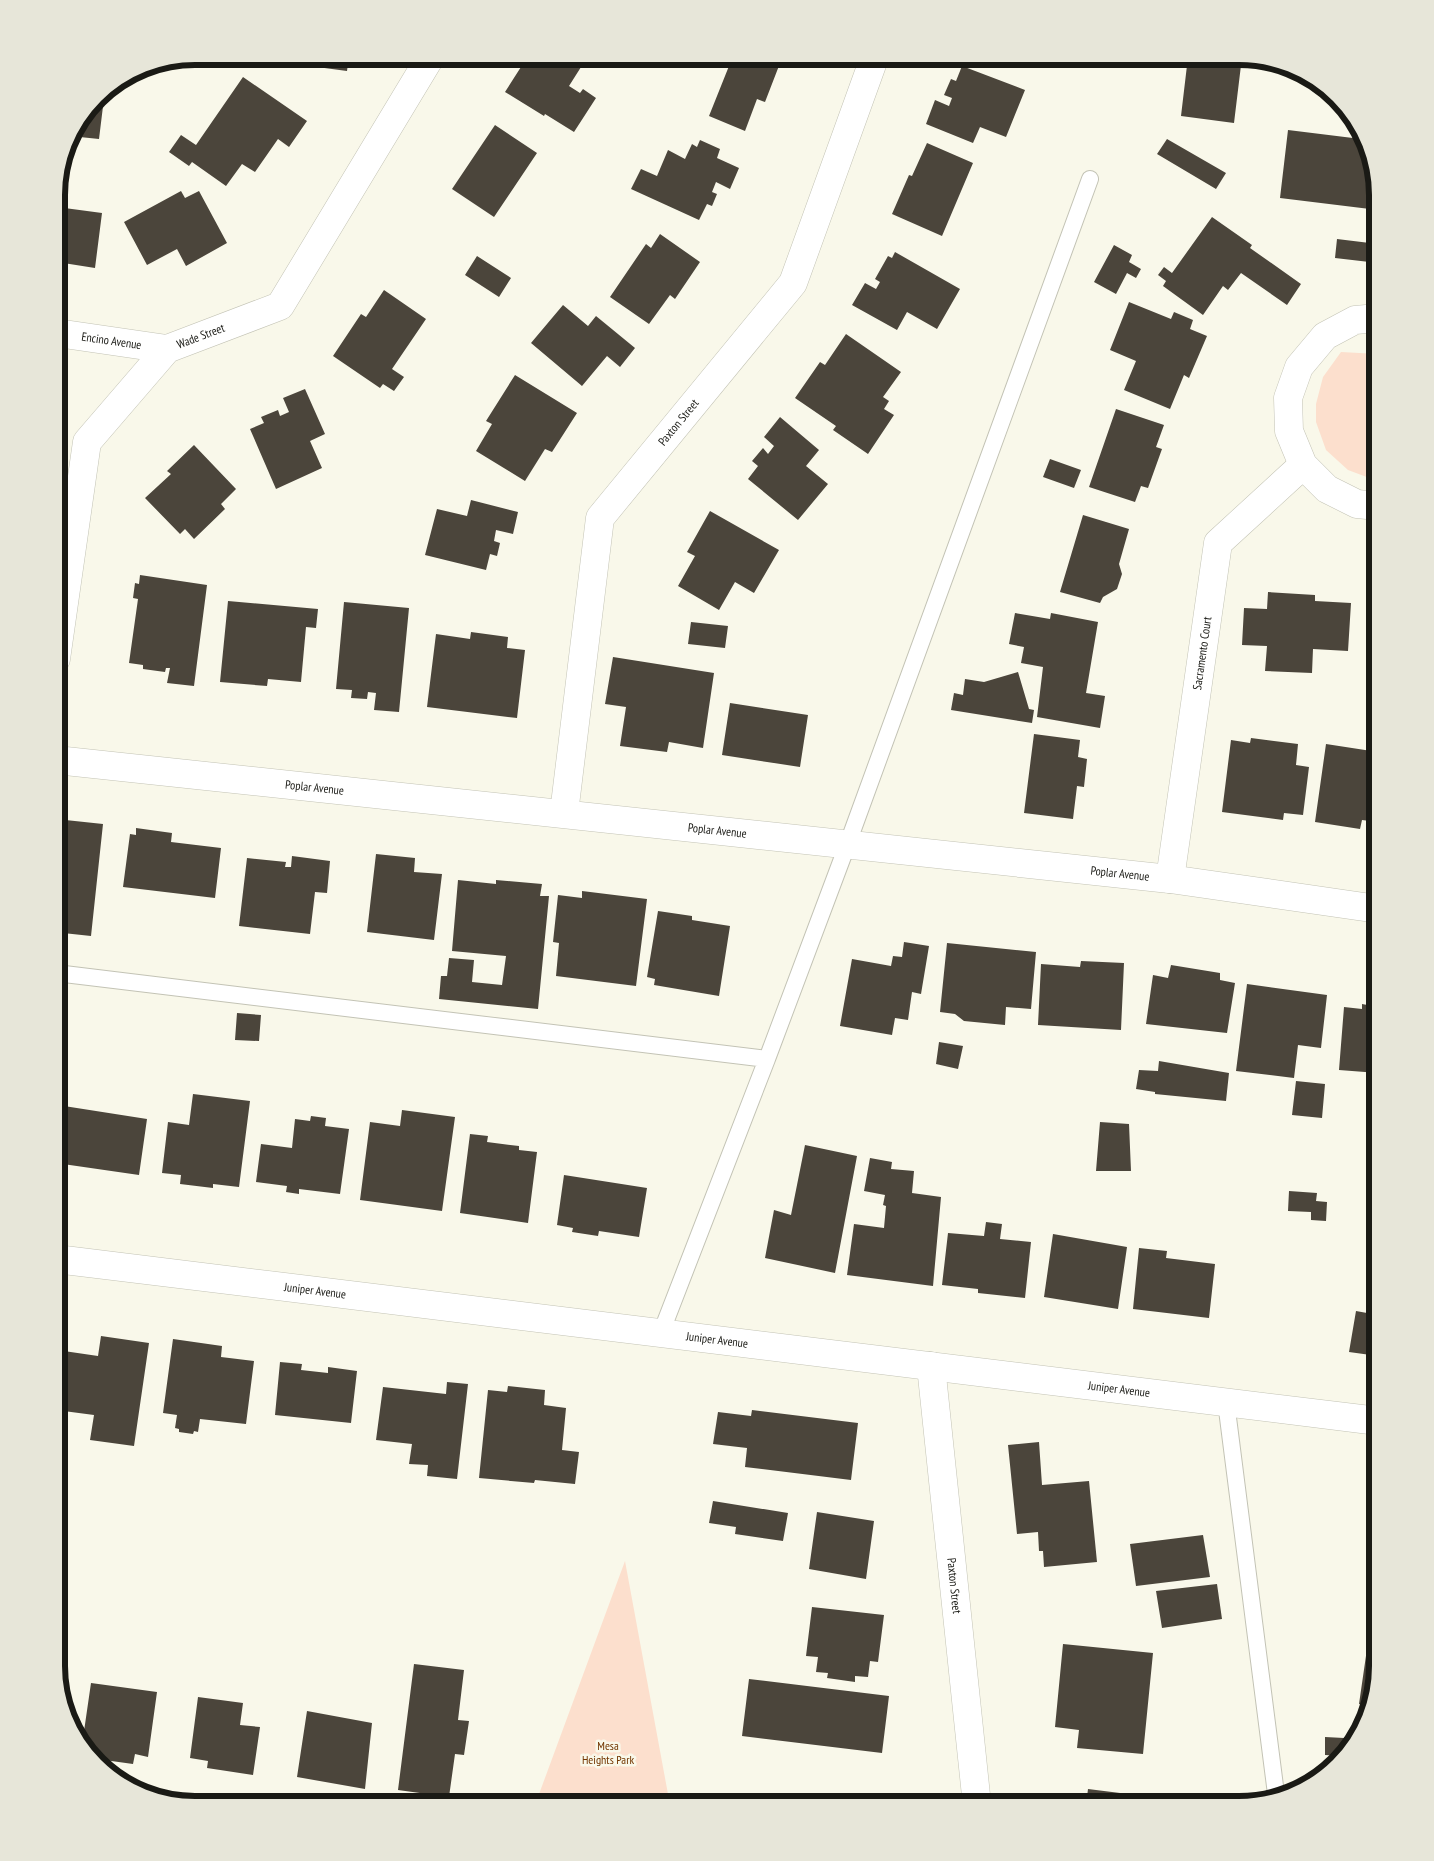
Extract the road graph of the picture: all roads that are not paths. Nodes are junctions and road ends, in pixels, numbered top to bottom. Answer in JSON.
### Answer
{"nodes":[{"id":1,"x":426,"y":65,"type":"edge"},
{"id":2,"x":872,"y":65,"type":"edge"},
{"id":3,"x":1090,"y":179,"type":"dead end"},
{"id":4,"x":1369,"y":319,"type":"edge"},
{"id":5,"x":65,"y":334,"type":"edge"},
{"id":6,"x":167,"y":350,"type":"junction"},
{"id":7,"x":1303,"y":465,"type":"junction"},
{"id":8,"x":1369,"y":505,"type":"edge"},
{"id":9,"x":65,"y":593,"type":"edge"},
{"id":10,"x":65,"y":761,"type":"edge"},
{"id":11,"x":564,"y":813,"type":"junction"},
{"id":12,"x":848,"y":843,"type":"junction"},
{"id":13,"x":1170,"y":878,"type":"junction"},
{"id":14,"x":1369,"y":908,"type":"edge"},
{"id":15,"x":65,"y":974,"type":"edge"},
{"id":16,"x":767,"y":1060,"type":"junction"},
{"id":17,"x":65,"y":1260,"type":"edge"},
{"id":18,"x":661,"y":1333,"type":"junction"},
{"id":19,"x":931,"y":1366,"type":"junction"},
{"id":20,"x":1226,"y":1402,"type":"junction"},
{"id":21,"x":1369,"y":1420,"type":"edge"},
{"id":22,"x":1276,"y":1791,"type":"edge"},
{"id":23,"x":976,"y":1796,"type":"edge"}],
"edges":[{"from":1,"to":6,"type":"street","name":"Wade Street"},
{"from":2,"to":11,"type":"street","name":"Paxton Street"},
{"from":3,"to":12,"type":"lane"},
{"from":4,"to":7,"type":"street"},
{"from":5,"to":6,"type":"street","name":"Encino Avenue"},
{"from":6,"to":9,"type":"street","name":"Wade Street"},
{"from":7,"to":8,"type":"street"},
{"from":7,"to":13,"type":"street","name":"Sacramento Court"},
{"from":10,"to":11,"type":"street","name":"Poplar Avenue"},
{"from":11,"to":12,"type":"street","name":"Poplar Avenue"},
{"from":12,"to":13,"type":"street","name":"Poplar Avenue"},
{"from":12,"to":16,"type":"lane"},
{"from":13,"to":14,"type":"street","name":"Poplar Avenue"},
{"from":15,"to":16,"type":"lane"},
{"from":16,"to":18,"type":"lane"},
{"from":17,"to":18,"type":"street","name":"Juniper Avenue"},
{"from":18,"to":19,"type":"street","name":"Juniper Avenue"},
{"from":19,"to":20,"type":"street","name":"Juniper Avenue"},
{"from":19,"to":23,"type":"street","name":"Paxton Street"},
{"from":20,"to":21,"type":"street","name":"Juniper Avenue"},
{"from":20,"to":22,"type":"lane"}]}
